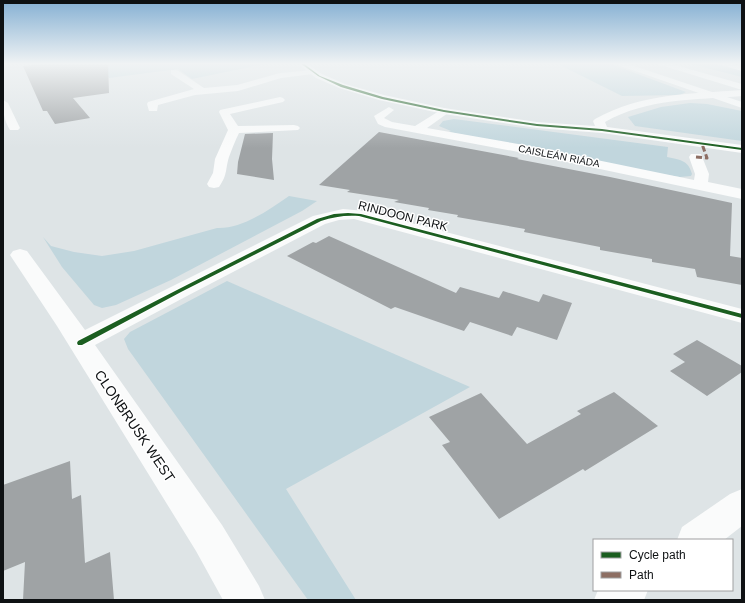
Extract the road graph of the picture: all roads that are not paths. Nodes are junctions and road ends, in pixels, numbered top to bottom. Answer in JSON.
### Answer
{"nodes":[{"id":1,"x":202,"y":91,"type":"edge"},
{"id":2,"x":259,"y":91,"type":"edge"},
{"id":3,"x":359,"y":91,"type":"edge"},
{"id":4,"x":698,"y":91,"type":"edge"},
{"id":5,"x":742,"y":93,"type":"edge"},
{"id":6,"x":712,"y":96,"type":"junction"},
{"id":7,"x":3,"y":103,"type":"edge"},
{"id":8,"x":742,"y":105,"type":"edge"},
{"id":9,"x":153,"y":109,"type":"dead end"},
{"id":10,"x":389,"y":110,"type":"dead end"},
{"id":11,"x":444,"y":111,"type":"junction"},
{"id":12,"x":14,"y":128,"type":"dead end"},
{"id":13,"x":294,"y":128,"type":"dead end"},
{"id":14,"x":234,"y":130,"type":"junction"},
{"id":15,"x":417,"y":130,"type":"junction"},
{"id":16,"x":602,"y":130,"type":"junction"},
{"id":17,"x":742,"y":149,"type":"edge"},
{"id":18,"x":696,"y":157,"type":"dead end"},
{"id":19,"x":214,"y":184,"type":"dead end"},
{"id":20,"x":700,"y":185,"type":"junction"},
{"id":21,"x":742,"y":194,"type":"edge"},
{"id":22,"x":20,"y":255,"type":"dead end"},
{"id":23,"x":742,"y":316,"type":"edge"},
{"id":24,"x":80,"y":343,"type":"junction"},
{"id":25,"x":742,"y":505,"type":"edge"},
{"id":26,"x":696,"y":539,"type":"edge"},
{"id":27,"x":627,"y":591,"type":"edge"},
{"id":28,"x":245,"y":600,"type":"edge"},
{"id":29,"x":614,"y":600,"type":"edge"}],
"edges":[{"from":1,"to":9,"type":"main road"},
{"from":2,"to":14,"type":"main road"},
{"from":3,"to":11,"type":"main road"},
{"from":4,"to":6,"type":"main road"},
{"from":5,"to":6,"type":"main road"},
{"from":6,"to":8,"type":"main road"},
{"from":6,"to":16,"type":"main road"},
{"from":7,"to":12,"type":"main road"},
{"from":10,"to":15,"type":"main road","name":"CAISLEÁN RIÁDA"},
{"from":11,"to":15,"type":"main road"},
{"from":11,"to":16,"type":"main road"},
{"from":13,"to":14,"type":"main road"},
{"from":14,"to":19,"type":"main road"},
{"from":15,"to":20,"type":"main road","name":"CAISLEÁN RIÁDA"},
{"from":16,"to":17,"type":"main road"},
{"from":18,"to":20,"type":"main road"},
{"from":20,"to":21,"type":"main road","name":"CAISLEÁN RIÁDA"},
{"from":22,"to":24,"type":"main road","name":"CLONBRUSK WEST"},
{"from":23,"to":24,"type":"main road","name":"RINDOON PARK"},
{"from":24,"to":28,"type":"main road","name":"CLONBRUSK WEST"},
{"from":25,"to":26,"type":"main road"},
{"from":27,"to":29,"type":"main road"}]}
